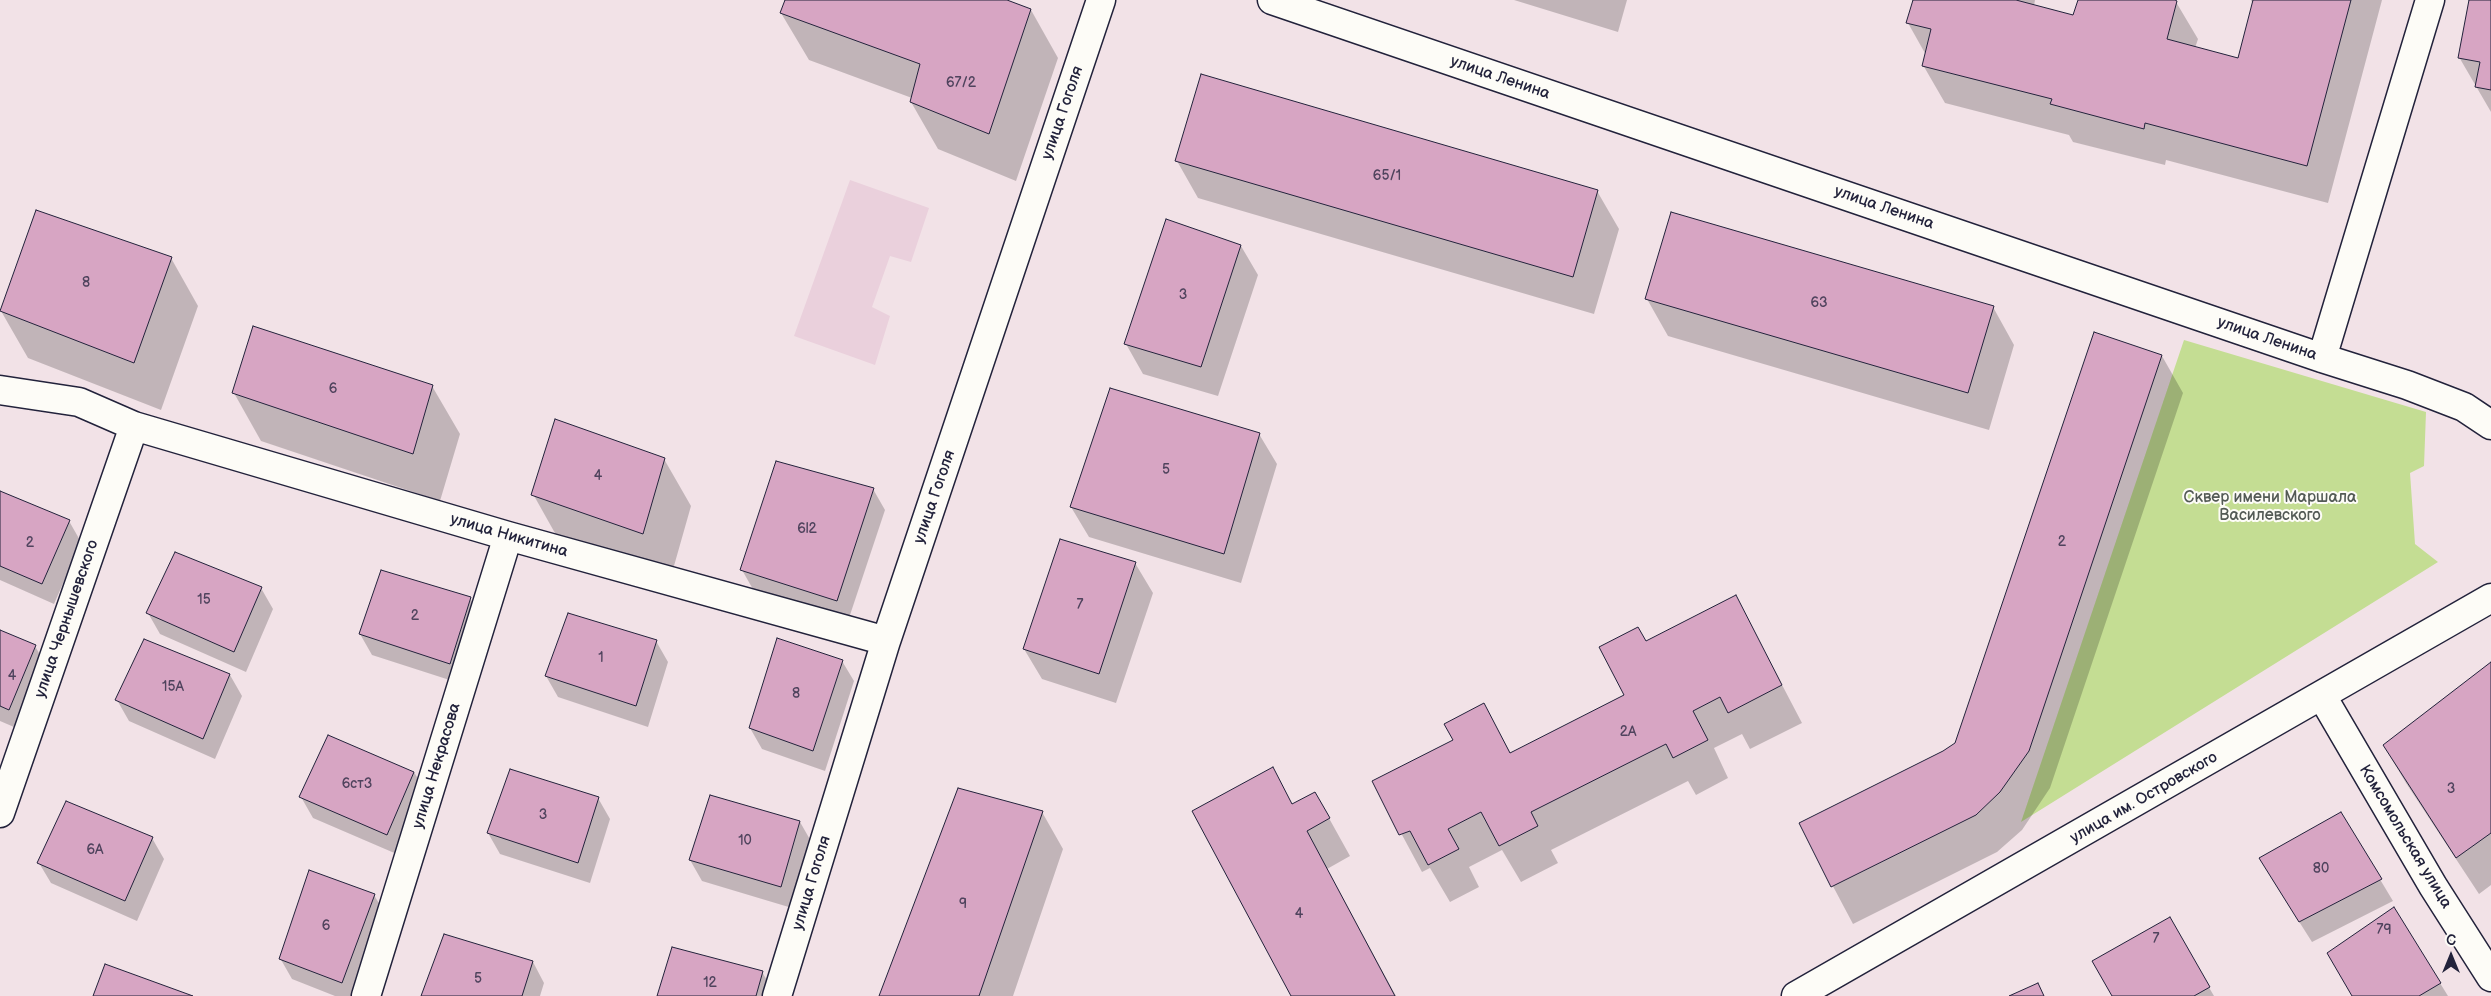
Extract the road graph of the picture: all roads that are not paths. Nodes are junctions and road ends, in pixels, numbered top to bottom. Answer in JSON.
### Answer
{"nodes":[{"id":1,"x":1101,"y":0,"type":"edge"},
{"id":2,"x":1272,"y":0,"type":"edge"},
{"id":3,"x":2430,"y":0,"type":"edge"},
{"id":4,"x":2322,"y":358,"type":"junction"},
{"id":5,"x":0,"y":390,"type":"edge"},
{"id":6,"x":2491,"y":425,"type":"edge"},
{"id":7,"x":134,"y":426,"type":"junction"},
{"id":8,"x":508,"y":536,"type":"junction"},
{"id":9,"x":2491,"y":598,"type":"edge"},
{"id":10,"x":886,"y":641,"type":"junction"},
{"id":11,"x":2322,"y":696,"type":"junction"},
{"id":12,"x":0,"y":813,"type":"edge"},
{"id":13,"x":2491,"y":977,"type":"edge"},
{"id":14,"x":366,"y":996,"type":"edge"},
{"id":15,"x":777,"y":996,"type":"edge"},
{"id":16,"x":1796,"y":996,"type":"edge"}],
"edges":[{"from":1,"to":10,"type":"street","name":"улица Гоголя"},
{"from":2,"to":4,"type":"street","name":"улица Ленина"},
{"from":3,"to":4,"type":"street"},
{"from":4,"to":6,"type":"street","name":"улица Ленина"},
{"from":5,"to":7,"type":"street","name":"улица Никитина"},
{"from":7,"to":8,"type":"street","name":"улица Никитина"},
{"from":7,"to":12,"type":"street","name":"улица Чернышевского"},
{"from":8,"to":10,"type":"street","name":"улица Никитина"},
{"from":8,"to":14,"type":"street","name":"улица Некрасова"},
{"from":9,"to":11,"type":"street","name":"улица им. Островского"},
{"from":10,"to":15,"type":"street","name":"улица Гоголя"},
{"from":11,"to":13,"type":"street","name":"Комсомольская улица"},
{"from":11,"to":16,"type":"street","name":"улица им. Островского"}]}
